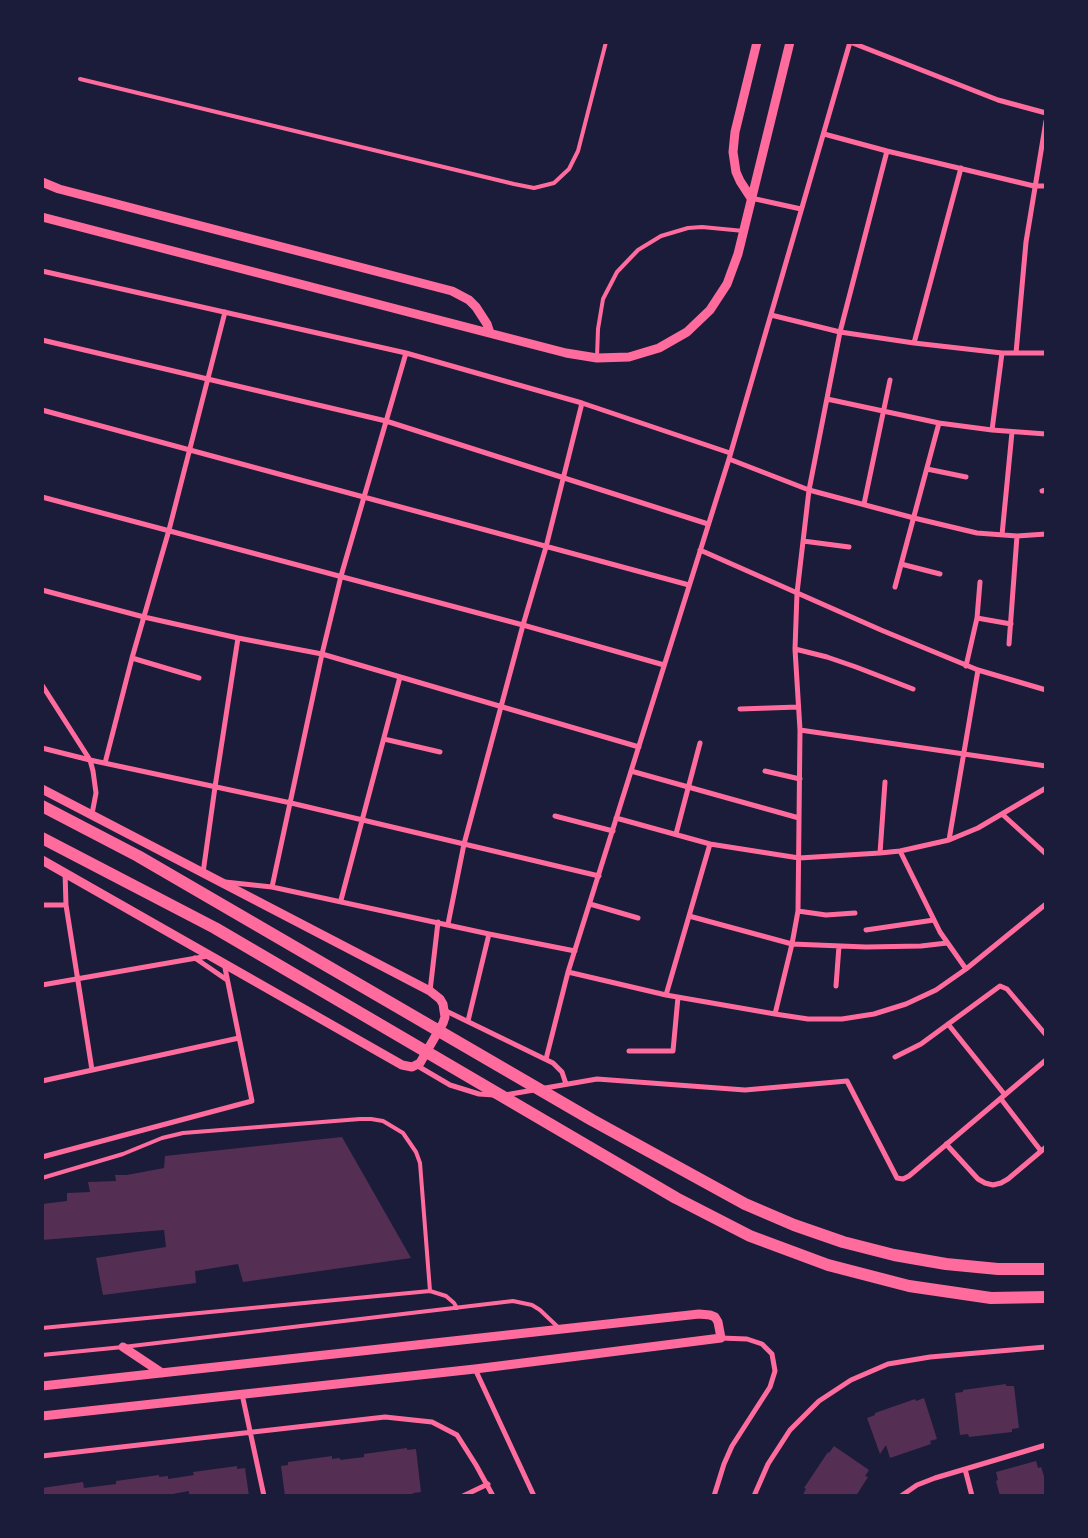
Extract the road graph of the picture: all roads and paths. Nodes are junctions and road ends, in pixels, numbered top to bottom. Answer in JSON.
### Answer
{"nodes":[{"id":1,"x":606,"y":42,"type":"edge"},
{"id":2,"x":757,"y":42,"type":"edge"},
{"id":3,"x":790,"y":42,"type":"edge"},
{"id":4,"x":850,"y":42,"type":"edge"},
{"id":5,"x":80,"y":79,"type":"dead end"},
{"id":6,"x":1046,"y":113,"type":"edge"},
{"id":7,"x":1046,"y":121,"type":"edge"},
{"id":8,"x":824,"y":134,"type":"junction"},
{"id":9,"x":887,"y":152,"type":"junction"},
{"id":10,"x":961,"y":168,"type":"junction"},
{"id":11,"x":42,"y":182,"type":"edge"},
{"id":12,"x":1034,"y":186,"type":"junction"},
{"id":13,"x":1046,"y":186,"type":"edge"},
{"id":14,"x":752,"y":198,"type":"junction"},
{"id":15,"x":801,"y":209,"type":"junction"},
{"id":16,"x":42,"y":217,"type":"edge"},
{"id":17,"x":744,"y":231,"type":"junction"},
{"id":18,"x":42,"y":271,"type":"edge"},
{"id":19,"x":225,"y":312,"type":"junction"},
{"id":20,"x":770,"y":315,"type":"junction"},
{"id":21,"x":840,"y":332,"type":"junction"},
{"id":22,"x":490,"y":333,"type":"junction"},
{"id":23,"x":42,"y":340,"type":"edge"},
{"id":24,"x":914,"y":344,"type":"junction"},
{"id":25,"x":406,"y":353,"type":"junction"},
{"id":26,"x":1002,"y":353,"type":"junction"},
{"id":27,"x":1016,"y":353,"type":"junction"},
{"id":28,"x":1046,"y":353,"type":"edge"},
{"id":29,"x":597,"y":358,"type":"junction"},
{"id":30,"x":208,"y":378,"type":"junction"},
{"id":31,"x":890,"y":380,"type":"dead end"},
{"id":32,"x":827,"y":399,"type":"junction"},
{"id":33,"x":582,"y":403,"type":"junction"},
{"id":34,"x":42,"y":410,"type":"edge"},
{"id":35,"x":884,"y":412,"type":"junction"},
{"id":36,"x":386,"y":421,"type":"junction"},
{"id":37,"x":939,"y":423,"type":"junction"},
{"id":38,"x":992,"y":430,"type":"junction"},
{"id":39,"x":1012,"y":432,"type":"junction"},
{"id":40,"x":1046,"y":434,"type":"edge"},
{"id":41,"x":190,"y":449,"type":"junction"},
{"id":42,"x":729,"y":456,"type":"junction"},
{"id":43,"x":927,"y":469,"type":"junction"},
{"id":44,"x":966,"y":477,"type":"dead end"},
{"id":45,"x":563,"y":478,"type":"junction"},
{"id":46,"x":809,"y":490,"type":"junction"},
{"id":47,"x":42,"y":497,"type":"edge"},
{"id":48,"x":364,"y":497,"type":"junction"},
{"id":49,"x":864,"y":504,"type":"junction"},
{"id":50,"x":914,"y":518,"type":"junction"},
{"id":51,"x":708,"y":524,"type":"junction"},
{"id":52,"x":169,"y":530,"type":"junction"},
{"id":53,"x":1046,"y":534,"type":"edge"},
{"id":54,"x":1002,"y":535,"type":"junction"},
{"id":55,"x":1017,"y":536,"type":"junction"},
{"id":56,"x":803,"y":540,"type":"junction"},
{"id":57,"x":546,"y":547,"type":"junction"},
{"id":58,"x":849,"y":548,"type":"dead end"},
{"id":59,"x":700,"y":550,"type":"junction"},
{"id":60,"x":901,"y":564,"type":"junction"},
{"id":61,"x":940,"y":574,"type":"dead end"},
{"id":62,"x":341,"y":576,"type":"junction"},
{"id":63,"x":980,"y":582,"type":"dead end"},
{"id":64,"x":689,"y":585,"type":"junction"},
{"id":65,"x":895,"y":587,"type":"dead end"},
{"id":66,"x":42,"y":590,"type":"edge"},
{"id":67,"x":797,"y":594,"type":"junction"},
{"id":68,"x":144,"y":616,"type":"junction"},
{"id":69,"x":977,"y":618,"type":"junction"},
{"id":70,"x":1011,"y":624,"type":"junction"},
{"id":71,"x":523,"y":625,"type":"junction"},
{"id":72,"x":238,"y":638,"type":"junction"},
{"id":73,"x":1009,"y":644,"type":"dead end"},
{"id":74,"x":795,"y":649,"type":"junction"},
{"id":75,"x":322,"y":654,"type":"junction"},
{"id":76,"x":132,"y":658,"type":"junction"},
{"id":77,"x":664,"y":665,"type":"junction"},
{"id":78,"x":966,"y":666,"type":"junction"},
{"id":79,"x":978,"y":670,"type":"junction"},
{"id":80,"x":400,"y":677,"type":"junction"},
{"id":81,"x":199,"y":678,"type":"dead end"},
{"id":82,"x":42,"y":685,"type":"edge"},
{"id":83,"x":913,"y":689,"type":"dead end"},
{"id":84,"x":1046,"y":690,"type":"edge"},
{"id":85,"x":501,"y":707,"type":"junction"},
{"id":86,"x":798,"y":707,"type":"junction"},
{"id":87,"x":740,"y":709,"type":"dead end"},
{"id":88,"x":800,"y":730,"type":"junction"},
{"id":89,"x":384,"y":739,"type":"junction"},
{"id":90,"x":700,"y":743,"type":"dead end"},
{"id":91,"x":639,"y":747,"type":"junction"},
{"id":92,"x":42,"y":748,"type":"edge"},
{"id":93,"x":440,"y":752,"type":"dead end"},
{"id":94,"x":964,"y":754,"type":"junction"},
{"id":95,"x":90,"y":760,"type":"junction"},
{"id":96,"x":105,"y":763,"type":"junction"},
{"id":97,"x":1046,"y":766,"type":"edge"},
{"id":98,"x":631,"y":771,"type":"junction"},
{"id":99,"x":766,"y":771,"type":"dead end"},
{"id":100,"x":800,"y":779,"type":"junction"},
{"id":101,"x":885,"y":782,"type":"dead end"},
{"id":102,"x":689,"y":786,"type":"junction"},
{"id":103,"x":215,"y":787,"type":"junction"},
{"id":104,"x":1046,"y":788,"type":"edge"},
{"id":105,"x":42,"y":789,"type":"edge"},
{"id":106,"x":290,"y":803,"type":"junction"},
{"id":107,"x":42,"y":806,"type":"edge"},
{"id":108,"x":92,"y":814,"type":"junction"},
{"id":109,"x":1002,"y":814,"type":"junction"},
{"id":110,"x":555,"y":816,"type":"dead end"},
{"id":111,"x":616,"y":818,"type":"junction"},
{"id":112,"x":799,"y":818,"type":"junction"},
{"id":113,"x":363,"y":820,"type":"junction"},
{"id":114,"x":612,"y":831,"type":"junction"},
{"id":115,"x":676,"y":834,"type":"junction"},
{"id":116,"x":42,"y":838,"type":"edge"},
{"id":117,"x":949,"y":840,"type":"junction"},
{"id":118,"x":464,"y":844,"type":"junction"},
{"id":119,"x":710,"y":844,"type":"junction"},
{"id":120,"x":900,"y":851,"type":"junction"},
{"id":121,"x":1045,"y":852,"type":"edge"},
{"id":122,"x":880,"y":853,"type":"junction"},
{"id":123,"x":799,"y":858,"type":"junction"},
{"id":124,"x":42,"y":860,"type":"edge"},
{"id":125,"x":65,"y":871,"type":"junction"},
{"id":126,"x":204,"y":873,"type":"junction"},
{"id":127,"x":598,"y":876,"type":"junction"},
{"id":128,"x":220,"y":881,"type":"junction"},
{"id":129,"x":272,"y":887,"type":"junction"},
{"id":130,"x":341,"y":900,"type":"junction"},
{"id":131,"x":590,"y":904,"type":"junction"},
{"id":132,"x":1046,"y":904,"type":"edge"},
{"id":133,"x":42,"y":905,"type":"edge"},
{"id":134,"x":66,"y":905,"type":"junction"},
{"id":135,"x":798,"y":911,"type":"junction"},
{"id":136,"x":855,"y":913,"type":"dead end"},
{"id":137,"x":689,"y":916,"type":"junction"},
{"id":138,"x":638,"y":918,"type":"dead end"},
{"id":139,"x":934,"y":920,"type":"junction"},
{"id":140,"x":438,"y":922,"type":"junction"},
{"id":141,"x":448,"y":924,"type":"junction"},
{"id":142,"x":866,"y":930,"type":"dead end"},
{"id":143,"x":489,"y":934,"type":"junction"},
{"id":144,"x":947,"y":943,"type":"junction"},
{"id":145,"x":792,"y":944,"type":"junction"},
{"id":146,"x":839,"y":946,"type":"junction"},
{"id":147,"x":575,"y":951,"type":"junction"},
{"id":148,"x":211,"y":955,"type":"junction"},
{"id":149,"x":195,"y":958,"type":"junction"},
{"id":150,"x":224,"y":963,"type":"junction"},
{"id":151,"x":966,"y":969,"type":"junction"},
{"id":152,"x":568,"y":972,"type":"junction"},
{"id":153,"x":78,"y":980,"type":"junction"},
{"id":154,"x":227,"y":980,"type":"junction"},
{"id":155,"x":42,"y":985,"type":"edge"},
{"id":156,"x":836,"y":986,"type":"dead end"},
{"id":157,"x":430,"y":991,"type":"junction"},
{"id":158,"x":666,"y":995,"type":"junction"},
{"id":159,"x":678,"y":997,"type":"junction"},
{"id":160,"x":444,"y":1010,"type":"junction"},
{"id":161,"x":775,"y":1014,"type":"junction"},
{"id":162,"x":468,"y":1022,"type":"junction"},
{"id":163,"x":948,"y":1024,"type":"junction"},
{"id":164,"x":1046,"y":1035,"type":"edge"},
{"id":165,"x":239,"y":1038,"type":"junction"},
{"id":166,"x":629,"y":1051,"type":"dead end"},
{"id":167,"x":895,"y":1057,"type":"dead end"},
{"id":168,"x":546,"y":1059,"type":"junction"},
{"id":169,"x":1046,"y":1060,"type":"edge"},
{"id":170,"x":416,"y":1065,"type":"junction"},
{"id":171,"x":92,"y":1070,"type":"junction"},
{"id":172,"x":42,"y":1081,"type":"edge"},
{"id":173,"x":566,"y":1084,"type":"junction"},
{"id":174,"x":1003,"y":1097,"type":"junction"},
{"id":175,"x":946,"y":1144,"type":"junction"},
{"id":176,"x":1046,"y":1147,"type":"edge"},
{"id":177,"x":1041,"y":1151,"type":"junction"},
{"id":178,"x":42,"y":1157,"type":"edge"},
{"id":179,"x":42,"y":1178,"type":"edge"},
{"id":180,"x":1046,"y":1269,"type":"edge"},
{"id":181,"x":430,"y":1291,"type":"junction"},
{"id":182,"x":1046,"y":1297,"type":"edge"},
{"id":183,"x":457,"y":1308,"type":"junction"},
{"id":184,"x":42,"y":1328,"type":"edge"},
{"id":185,"x":560,"y":1329,"type":"junction"},
{"id":186,"x":721,"y":1338,"type":"junction"},
{"id":187,"x":123,"y":1347,"type":"junction"},
{"id":188,"x":1045,"y":1348,"type":"edge"},
{"id":189,"x":42,"y":1355,"type":"edge"},
{"id":190,"x":475,"y":1368,"type":"junction"},
{"id":191,"x":162,"y":1373,"type":"junction"},
{"id":192,"x":42,"y":1386,"type":"edge"},
{"id":193,"x":242,"y":1394,"type":"junction"},
{"id":194,"x":42,"y":1416,"type":"edge"},
{"id":195,"x":251,"y":1432,"type":"junction"},
{"id":196,"x":1046,"y":1445,"type":"edge"},
{"id":197,"x":42,"y":1456,"type":"edge"},
{"id":198,"x":965,"y":1469,"type":"junction"},
{"id":199,"x":488,"y":1484,"type":"junction"},
{"id":200,"x":264,"y":1496,"type":"edge"},
{"id":201,"x":463,"y":1496,"type":"edge"},
{"id":202,"x":493,"y":1496,"type":"edge"},
{"id":203,"x":534,"y":1496,"type":"edge"},
{"id":204,"x":714,"y":1496,"type":"edge"},
{"id":205,"x":754,"y":1496,"type":"edge"},
{"id":206,"x":901,"y":1496,"type":"edge"},
{"id":207,"x":972,"y":1496,"type":"edge"}],
"edges":[{"from":1,"to":5,"type":"lane"},
{"from":2,"to":14,"type":"street"},
{"from":3,"to":14,"type":"street"},
{"from":4,"to":6,"type":"street"},
{"from":4,"to":8,"type":"street"},
{"from":7,"to":12,"type":"street"},
{"from":8,"to":9,"type":"street"},
{"from":8,"to":15,"type":"street"},
{"from":9,"to":10,"type":"street"},
{"from":9,"to":21,"type":"street"},
{"from":10,"to":12,"type":"street"},
{"from":10,"to":24,"type":"street"},
{"from":11,"to":22,"type":"street"},
{"from":12,"to":13,"type":"street"},
{"from":12,"to":27,"type":"street"},
{"from":14,"to":15,"type":"street"},
{"from":14,"to":17,"type":"street"},
{"from":15,"to":20,"type":"street"},
{"from":16,"to":22,"type":"street"},
{"from":17,"to":29,"type":"street"},
{"from":17,"to":29,"type":"lane"},
{"from":18,"to":19,"type":"street"},
{"from":19,"to":25,"type":"street"},
{"from":19,"to":30,"type":"street"},
{"from":20,"to":21,"type":"street"},
{"from":20,"to":42,"type":"street"},
{"from":21,"to":24,"type":"street"},
{"from":21,"to":32,"type":"street"},
{"from":22,"to":29,"type":"street"},
{"from":23,"to":30,"type":"street"},
{"from":24,"to":26,"type":"street"},
{"from":25,"to":33,"type":"street"},
{"from":25,"to":36,"type":"street"},
{"from":26,"to":27,"type":"street"},
{"from":26,"to":38,"type":"street"},
{"from":27,"to":28,"type":"street"},
{"from":30,"to":36,"type":"street"},
{"from":30,"to":41,"type":"street"},
{"from":31,"to":35,"type":"street"},
{"from":32,"to":35,"type":"street"},
{"from":32,"to":46,"type":"street"},
{"from":33,"to":42,"type":"street"},
{"from":33,"to":45,"type":"street"},
{"from":34,"to":41,"type":"street"},
{"from":35,"to":37,"type":"street"},
{"from":35,"to":49,"type":"street"},
{"from":36,"to":45,"type":"street"},
{"from":36,"to":48,"type":"street"},
{"from":37,"to":38,"type":"street"},
{"from":37,"to":43,"type":"street"},
{"from":38,"to":39,"type":"street"},
{"from":39,"to":40,"type":"street"},
{"from":39,"to":54,"type":"street"},
{"from":41,"to":48,"type":"street"},
{"from":41,"to":52,"type":"street"},
{"from":42,"to":46,"type":"street"},
{"from":42,"to":51,"type":"street"},
{"from":43,"to":44,"type":"street"},
{"from":43,"to":50,"type":"street"},
{"from":45,"to":51,"type":"street"},
{"from":45,"to":57,"type":"street"},
{"from":46,"to":49,"type":"street"},
{"from":46,"to":56,"type":"street"},
{"from":47,"to":52,"type":"street"},
{"from":48,"to":57,"type":"street"},
{"from":48,"to":62,"type":"street"},
{"from":49,"to":50,"type":"street"},
{"from":50,"to":54,"type":"street"},
{"from":50,"to":60,"type":"street"},
{"from":51,"to":59,"type":"street"},
{"from":52,"to":62,"type":"street"},
{"from":52,"to":68,"type":"street"},
{"from":53,"to":55,"type":"street"},
{"from":54,"to":55,"type":"street"},
{"from":55,"to":70,"type":"street"},
{"from":56,"to":58,"type":"street"},
{"from":56,"to":67,"type":"street"},
{"from":57,"to":64,"type":"street"},
{"from":57,"to":71,"type":"street"},
{"from":59,"to":64,"type":"street"},
{"from":59,"to":67,"type":"street"},
{"from":60,"to":61,"type":"street"},
{"from":60,"to":65,"type":"street"},
{"from":62,"to":71,"type":"street"},
{"from":62,"to":75,"type":"street"},
{"from":63,"to":69,"type":"street"},
{"from":64,"to":77,"type":"street"},
{"from":66,"to":68,"type":"street"},
{"from":67,"to":74,"type":"street"},
{"from":67,"to":78,"type":"street"},
{"from":68,"to":72,"type":"street"},
{"from":68,"to":76,"type":"street"},
{"from":69,"to":70,"type":"street"},
{"from":69,"to":78,"type":"street"},
{"from":70,"to":73,"type":"street"},
{"from":71,"to":77,"type":"street"},
{"from":71,"to":85,"type":"street"},
{"from":72,"to":75,"type":"street"},
{"from":72,"to":103,"type":"street"},
{"from":74,"to":83,"type":"street"},
{"from":74,"to":86,"type":"street"},
{"from":75,"to":80,"type":"street"},
{"from":75,"to":106,"type":"street"},
{"from":76,"to":81,"type":"street"},
{"from":76,"to":96,"type":"street"},
{"from":77,"to":91,"type":"street"},
{"from":78,"to":79,"type":"street"},
{"from":79,"to":84,"type":"street"},
{"from":79,"to":94,"type":"street"},
{"from":80,"to":85,"type":"street"},
{"from":80,"to":89,"type":"street"},
{"from":82,"to":95,"type":"street"},
{"from":85,"to":91,"type":"street"},
{"from":85,"to":118,"type":"street"},
{"from":86,"to":87,"type":"street"},
{"from":86,"to":88,"type":"street"},
{"from":88,"to":94,"type":"street"},
{"from":88,"to":100,"type":"street"},
{"from":89,"to":93,"type":"street"},
{"from":89,"to":113,"type":"street"},
{"from":90,"to":102,"type":"street"},
{"from":91,"to":98,"type":"street"},
{"from":92,"to":95,"type":"street"},
{"from":94,"to":97,"type":"street"},
{"from":94,"to":117,"type":"street"},
{"from":95,"to":96,"type":"street"},
{"from":95,"to":108,"type":"street"},
{"from":96,"to":103,"type":"street"},
{"from":98,"to":102,"type":"street"},
{"from":98,"to":111,"type":"street"},
{"from":99,"to":100,"type":"street"},
{"from":100,"to":112,"type":"street"},
{"from":101,"to":122,"type":"street"},
{"from":102,"to":112,"type":"street"},
{"from":102,"to":115,"type":"street"},
{"from":103,"to":106,"type":"street"},
{"from":103,"to":126,"type":"street"},
{"from":104,"to":109,"type":"street"},
{"from":105,"to":108,"type":"street"},
{"from":106,"to":113,"type":"street"},
{"from":106,"to":129,"type":"street"},
{"from":107,"to":180,"type":"main road"},
{"from":108,"to":126,"type":"street"},
{"from":109,"to":117,"type":"street"},
{"from":109,"to":121,"type":"street"},
{"from":110,"to":114,"type":"street"},
{"from":111,"to":114,"type":"street"},
{"from":111,"to":115,"type":"street"},
{"from":112,"to":123,"type":"street"},
{"from":113,"to":118,"type":"street"},
{"from":113,"to":130,"type":"street"},
{"from":114,"to":127,"type":"street"},
{"from":115,"to":119,"type":"street"},
{"from":116,"to":182,"type":"main road"},
{"from":117,"to":120,"type":"street"},
{"from":118,"to":127,"type":"street"},
{"from":118,"to":141,"type":"street"},
{"from":119,"to":123,"type":"street"},
{"from":119,"to":137,"type":"street"},
{"from":120,"to":122,"type":"street"},
{"from":120,"to":139,"type":"street"},
{"from":122,"to":123,"type":"street"},
{"from":123,"to":135,"type":"street"},
{"from":124,"to":125,"type":"street"},
{"from":125,"to":134,"type":"street"},
{"from":125,"to":148,"type":"street"},
{"from":126,"to":128,"type":"street"},
{"from":127,"to":131,"type":"street"},
{"from":128,"to":129,"type":"street"},
{"from":128,"to":157,"type":"street"},
{"from":129,"to":130,"type":"street"},
{"from":130,"to":140,"type":"street"},
{"from":131,"to":138,"type":"street"},
{"from":131,"to":147,"type":"street"},
{"from":132,"to":151,"type":"street"},
{"from":133,"to":134,"type":"street"},
{"from":134,"to":153,"type":"street"},
{"from":135,"to":136,"type":"street"},
{"from":135,"to":145,"type":"street"},
{"from":137,"to":145,"type":"street"},
{"from":137,"to":158,"type":"street"},
{"from":139,"to":142,"type":"street"},
{"from":139,"to":144,"type":"street"},
{"from":140,"to":141,"type":"street"},
{"from":140,"to":157,"type":"street"},
{"from":141,"to":143,"type":"street"},
{"from":143,"to":147,"type":"street"},
{"from":143,"to":162,"type":"street"},
{"from":144,"to":146,"type":"street"},
{"from":144,"to":151,"type":"street"},
{"from":145,"to":146,"type":"street"},
{"from":145,"to":161,"type":"street"},
{"from":146,"to":156,"type":"street"},
{"from":147,"to":152,"type":"street"},
{"from":148,"to":149,"type":"street"},
{"from":148,"to":150,"type":"street"},
{"from":149,"to":153,"type":"street"},
{"from":149,"to":154,"type":"street"},
{"from":150,"to":154,"type":"street"},
{"from":150,"to":170,"type":"street"},
{"from":151,"to":161,"type":"street"},
{"from":152,"to":158,"type":"street"},
{"from":152,"to":168,"type":"street"},
{"from":153,"to":155,"type":"street"},
{"from":153,"to":171,"type":"street"},
{"from":154,"to":165,"type":"street"},
{"from":157,"to":160,"type":"street"},
{"from":158,"to":159,"type":"street"},
{"from":159,"to":161,"type":"street"},
{"from":159,"to":166,"type":"street"},
{"from":160,"to":162,"type":"street"},
{"from":160,"to":170,"type":"street"},
{"from":162,"to":168,"type":"street"},
{"from":163,"to":164,"type":"street"},
{"from":163,"to":167,"type":"street"},
{"from":163,"to":174,"type":"street"},
{"from":165,"to":171,"type":"street"},
{"from":165,"to":178,"type":"street"},
{"from":168,"to":173,"type":"street"},
{"from":169,"to":174,"type":"street"},
{"from":170,"to":173,"type":"street"},
{"from":171,"to":172,"type":"street"},
{"from":173,"to":175,"type":"street"},
{"from":174,"to":175,"type":"street"},
{"from":174,"to":177,"type":"street"},
{"from":175,"to":177,"type":"street"},
{"from":176,"to":177,"type":"street"},
{"from":179,"to":181,"type":"lane"},
{"from":181,"to":183,"type":"lane"},
{"from":181,"to":184,"type":"lane"},
{"from":183,"to":185,"type":"lane"},
{"from":183,"to":187,"type":"lane"},
{"from":185,"to":186,"type":"street"},
{"from":185,"to":191,"type":"street"},
{"from":186,"to":190,"type":"street"},
{"from":186,"to":204,"type":"street"},
{"from":187,"to":189,"type":"lane"},
{"from":187,"to":191,"type":"street"},
{"from":188,"to":205,"type":"street"},
{"from":190,"to":193,"type":"street"},
{"from":190,"to":203,"type":"street"},
{"from":191,"to":192,"type":"street"},
{"from":193,"to":194,"type":"street"},
{"from":193,"to":195,"type":"street"},
{"from":195,"to":197,"type":"street"},
{"from":195,"to":199,"type":"street"},
{"from":195,"to":200,"type":"street"},
{"from":196,"to":198,"type":"street"},
{"from":198,"to":206,"type":"street"},
{"from":198,"to":207,"type":"street"},
{"from":199,"to":201,"type":"street"},
{"from":199,"to":202,"type":"street"}]}
